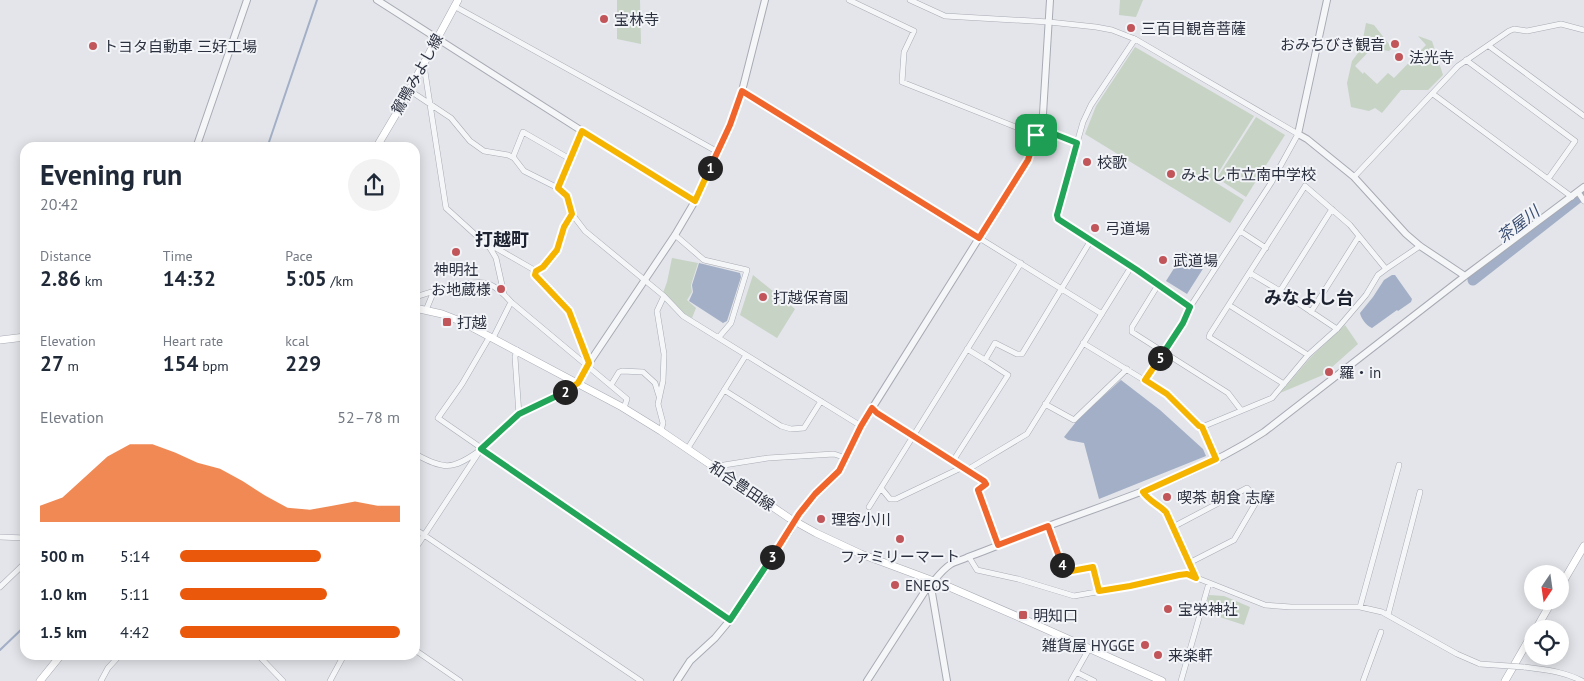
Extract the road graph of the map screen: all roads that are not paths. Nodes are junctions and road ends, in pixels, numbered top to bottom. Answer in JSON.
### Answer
{"nodes":[{"id":1,"x":247,"y":0,"type":"edge"},
{"id":2,"x":377,"y":0,"type":"edge"},
{"id":3,"x":765,"y":0,"type":"edge"},
{"id":4,"x":849,"y":0,"type":"edge"},
{"id":5,"x":910,"y":0,"type":"edge"},
{"id":6,"x":1050,"y":0,"type":"edge"},
{"id":7,"x":1327,"y":0,"type":"edge"},
{"id":8,"x":456,"y":3,"type":"edge"},
{"id":9,"x":1049,"y":22,"type":"junction"},
{"id":10,"x":1584,"y":30,"type":"edge"},
{"id":11,"x":437,"y":38,"type":"junction"},
{"id":12,"x":1135,"y":39,"type":"junction"},
{"id":13,"x":1489,"y":46,"type":"junction"},
{"id":14,"x":1466,"y":60,"type":"junction"},
{"id":15,"x":421,"y":67,"type":"junction"},
{"id":16,"x":409,"y":90,"type":"junction"},
{"id":17,"x":742,"y":91,"type":"junction"},
{"id":18,"x":1433,"y":94,"type":"junction"},
{"id":19,"x":429,"y":103,"type":"junction"},
{"id":20,"x":1584,"y":116,"type":"edge"},
{"id":21,"x":582,"y":131,"type":"junction"},
{"id":22,"x":1038,"y":132,"type":"junction"},
{"id":23,"x":1298,"y":134,"type":"junction"},
{"id":24,"x":198,"y":142,"type":"edge"},
{"id":25,"x":379,"y":142,"type":"edge"},
{"id":26,"x":1077,"y":143,"type":"junction"},
{"id":27,"x":718,"y":152,"type":"junction"},
{"id":28,"x":513,"y":157,"type":"junction"},
{"id":29,"x":570,"y":158,"type":"junction"},
{"id":30,"x":1354,"y":178,"type":"junction"},
{"id":31,"x":1548,"y":179,"type":"junction"},
{"id":32,"x":1584,"y":187,"type":"edge"},
{"id":33,"x":558,"y":188,"type":"junction"},
{"id":34,"x":1579,"y":196,"type":"edge"},
{"id":35,"x":695,"y":201,"type":"junction"},
{"id":36,"x":1332,"y":210,"type":"junction"},
{"id":37,"x":572,"y":214,"type":"junction"},
{"id":38,"x":1240,"y":231,"type":"junction"},
{"id":39,"x":675,"y":235,"type":"junction"},
{"id":40,"x":1360,"y":236,"type":"junction"},
{"id":41,"x":979,"y":238,"type":"junction"},
{"id":42,"x":1091,"y":240,"type":"junction"},
{"id":43,"x":1420,"y":246,"type":"junction"},
{"id":44,"x":490,"y":248,"type":"junction"},
{"id":45,"x":1266,"y":248,"type":"junction"},
{"id":46,"x":1021,"y":263,"type":"junction"},
{"id":47,"x":1131,"y":267,"type":"junction"},
{"id":48,"x":1386,"y":268,"type":"junction"},
{"id":49,"x":536,"y":271,"type":"junction"},
{"id":50,"x":1250,"y":273,"type":"junction"},
{"id":51,"x":1465,"y":276,"type":"junction"},
{"id":52,"x":644,"y":280,"type":"junction"},
{"id":53,"x":502,"y":284,"type":"junction"},
{"id":54,"x":1158,"y":285,"type":"junction"},
{"id":55,"x":494,"y":288,"type":"junction"},
{"id":56,"x":1062,"y":288,"type":"junction"},
{"id":57,"x":434,"y":291,"type":"junction"},
{"id":58,"x":1280,"y":291,"type":"junction"},
{"id":59,"x":505,"y":294,"type":"junction"},
{"id":60,"x":420,"y":295,"type":"edge"},
{"id":61,"x":664,"y":296,"type":"junction"},
{"id":62,"x":511,"y":302,"type":"junction"},
{"id":63,"x":1229,"y":305,"type":"junction"},
{"id":64,"x":1190,"y":307,"type":"junction"},
{"id":65,"x":420,"y":309,"type":"edge"},
{"id":66,"x":426,"y":310,"type":"junction"},
{"id":67,"x":1311,"y":312,"type":"junction"},
{"id":68,"x":1102,"y":314,"type":"junction"},
{"id":69,"x":1337,"y":329,"type":"junction"},
{"id":70,"x":491,"y":337,"type":"junction"},
{"id":71,"x":20,"y":338,"type":"edge"},
{"id":72,"x":719,"y":338,"type":"junction"},
{"id":73,"x":0,"y":340,"type":"edge"},
{"id":74,"x":1083,"y":343,"type":"junction"},
{"id":75,"x":967,"y":349,"type":"junction"},
{"id":76,"x":516,"y":350,"type":"junction"},
{"id":77,"x":1164,"y":352,"type":"junction"},
{"id":78,"x":746,"y":354,"type":"junction"},
{"id":79,"x":1308,"y":355,"type":"junction"},
{"id":80,"x":985,"y":360,"type":"junction"},
{"id":81,"x":588,"y":364,"type":"junction"},
{"id":82,"x":1127,"y":369,"type":"junction"},
{"id":83,"x":1145,"y":380,"type":"junction"},
{"id":84,"x":578,"y":383,"type":"junction"},
{"id":85,"x":1284,"y":384,"type":"junction"},
{"id":86,"x":611,"y":385,"type":"junction"},
{"id":87,"x":724,"y":390,"type":"junction"},
{"id":88,"x":659,"y":397,"type":"junction"},
{"id":89,"x":821,"y":401,"type":"junction"},
{"id":90,"x":1045,"y":404,"type":"junction"},
{"id":91,"x":624,"y":408,"type":"junction"},
{"id":92,"x":872,"y":408,"type":"junction"},
{"id":93,"x":1241,"y":410,"type":"junction"},
{"id":94,"x":519,"y":414,"type":"junction"},
{"id":95,"x":861,"y":426,"type":"junction"},
{"id":96,"x":1202,"y":427,"type":"junction"},
{"id":97,"x":661,"y":430,"type":"junction"},
{"id":98,"x":913,"y":436,"type":"junction"},
{"id":99,"x":688,"y":448,"type":"junction"},
{"id":100,"x":481,"y":449,"type":"junction"},
{"id":101,"x":420,"y":457,"type":"edge"},
{"id":102,"x":846,"y":458,"type":"junction"},
{"id":103,"x":1216,"y":459,"type":"junction"},
{"id":104,"x":953,"y":461,"type":"junction"},
{"id":105,"x":1398,"y":465,"type":"dead end"},
{"id":106,"x":717,"y":468,"type":"junction"},
{"id":107,"x":965,"y":469,"type":"junction"},
{"id":108,"x":881,"y":488,"type":"junction"},
{"id":109,"x":1143,"y":492,"type":"junction"},
{"id":110,"x":1420,"y":492,"type":"dead end"},
{"id":111,"x":869,"y":507,"type":"dead end"},
{"id":112,"x":1048,"y":526,"type":"junction"},
{"id":113,"x":1173,"y":528,"type":"junction"},
{"id":114,"x":420,"y":533,"type":"edge"},
{"id":115,"x":424,"y":536,"type":"junction"},
{"id":116,"x":0,"y":537,"type":"edge"},
{"id":117,"x":20,"y":538,"type":"edge"},
{"id":118,"x":420,"y":542,"type":"edge"},
{"id":119,"x":998,"y":545,"type":"junction"},
{"id":120,"x":1584,"y":546,"type":"edge"},
{"id":121,"x":968,"y":557,"type":"junction"},
{"id":122,"x":1189,"y":563,"type":"junction"},
{"id":123,"x":20,"y":568,"type":"edge"},
{"id":124,"x":1569,"y":572,"type":"edge"},
{"id":125,"x":1196,"y":578,"type":"junction"},
{"id":126,"x":934,"y":582,"type":"junction"},
{"id":127,"x":1209,"y":583,"type":"junction"},
{"id":128,"x":0,"y":588,"type":"edge"},
{"id":129,"x":1099,"y":591,"type":"junction"},
{"id":130,"x":1360,"y":607,"type":"junction"},
{"id":131,"x":1388,"y":615,"type":"junction"},
{"id":132,"x":730,"y":620,"type":"junction"},
{"id":133,"x":1381,"y":632,"type":"dead end"},
{"id":134,"x":1524,"y":648,"type":"edge"},
{"id":135,"x":1089,"y":649,"type":"junction"},
{"id":136,"x":420,"y":653,"type":"edge"},
{"id":137,"x":57,"y":660,"type":"edge"},
{"id":138,"x":115,"y":660,"type":"edge"},
{"id":139,"x":263,"y":660,"type":"edge"},
{"id":140,"x":341,"y":660,"type":"edge"},
{"id":141,"x":1076,"y":672,"type":"junction"},
{"id":142,"x":40,"y":681,"type":"edge"},
{"id":143,"x":101,"y":681,"type":"edge"},
{"id":144,"x":283,"y":681,"type":"edge"},
{"id":145,"x":330,"y":681,"type":"edge"},
{"id":146,"x":460,"y":681,"type":"edge"},
{"id":147,"x":642,"y":681,"type":"edge"},
{"id":148,"x":677,"y":681,"type":"edge"},
{"id":149,"x":867,"y":681,"type":"edge"},
{"id":150,"x":947,"y":681,"type":"edge"},
{"id":151,"x":1071,"y":681,"type":"edge"},
{"id":152,"x":1094,"y":681,"type":"edge"},
{"id":153,"x":1162,"y":681,"type":"edge"},
{"id":154,"x":1182,"y":681,"type":"edge"},
{"id":155,"x":1363,"y":681,"type":"edge"},
{"id":156,"x":1505,"y":681,"type":"edge"},
{"id":157,"x":1582,"y":681,"type":"edge"}],
"edges":[{"from":1,"to":24,"type":"street"},
{"from":2,"to":11,"type":"street"},
{"from":3,"to":17,"type":"street"},
{"from":4,"to":22,"type":"street"},
{"from":5,"to":9,"type":"street"},
{"from":6,"to":9,"type":"street"},
{"from":7,"to":23,"type":"street"},
{"from":8,"to":11,"type":"main road","name":"鴛鴨みよし線"},
{"from":8,"to":27,"type":"street"},
{"from":9,"to":12,"type":"street"},
{"from":9,"to":22,"type":"street"},
{"from":10,"to":13,"type":"street"},
{"from":11,"to":15,"type":"main road","name":"鴛鴨みよし線"},
{"from":11,"to":21,"type":"street"},
{"from":12,"to":23,"type":"street"},
{"from":12,"to":26,"type":"street"},
{"from":13,"to":14,"type":"street"},
{"from":13,"to":20,"type":"street"},
{"from":14,"to":18,"type":"street"},
{"from":14,"to":31,"type":"street"},
{"from":15,"to":16,"type":"main road","name":"鴛鴨みよし線"},
{"from":15,"to":19,"type":"street"},
{"from":16,"to":19,"type":"street"},
{"from":16,"to":25,"type":"main road","name":"鴛鴨みよし線"},
{"from":17,"to":27,"type":"street"},
{"from":17,"to":41,"type":"street"},
{"from":18,"to":30,"type":"street"},
{"from":18,"to":31,"type":"street"},
{"from":19,"to":28,"type":"street"},
{"from":19,"to":44,"type":"street"},
{"from":21,"to":29,"type":"street"},
{"from":21,"to":35,"type":"street"},
{"from":22,"to":26,"type":"street"},
{"from":22,"to":41,"type":"street"},
{"from":23,"to":30,"type":"street"},
{"from":23,"to":38,"type":"street"},
{"from":26,"to":42,"type":"street"},
{"from":27,"to":35,"type":"street"},
{"from":28,"to":29,"type":"street"},
{"from":28,"to":33,"type":"street"},
{"from":29,"to":33,"type":"street"},
{"from":30,"to":43,"type":"street"},
{"from":31,"to":34,"type":"street"},
{"from":32,"to":34,"type":"street"},
{"from":33,"to":37,"type":"street"},
{"from":34,"to":51,"type":"street"},
{"from":35,"to":39,"type":"street"},
{"from":36,"to":40,"type":"street"},
{"from":36,"to":45,"type":"street"},
{"from":36,"to":58,"type":"street"},
{"from":37,"to":49,"type":"street"},
{"from":37,"to":52,"type":"street"},
{"from":38,"to":45,"type":"street"},
{"from":38,"to":64,"type":"street"},
{"from":39,"to":52,"type":"street"},
{"from":39,"to":72,"type":"street"},
{"from":40,"to":48,"type":"street"},
{"from":40,"to":67,"type":"street"},
{"from":41,"to":46,"type":"street"},
{"from":41,"to":92,"type":"street"},
{"from":42,"to":47,"type":"street"},
{"from":42,"to":56,"type":"street"},
{"from":43,"to":48,"type":"street"},
{"from":43,"to":51,"type":"street"},
{"from":44,"to":49,"type":"street"},
{"from":44,"to":53,"type":"street"},
{"from":45,"to":50,"type":"street"},
{"from":46,"to":56,"type":"street"},
{"from":46,"to":75,"type":"street"},
{"from":47,"to":54,"type":"street"},
{"from":47,"to":68,"type":"street"},
{"from":48,"to":69,"type":"street"},
{"from":49,"to":81,"type":"street"},
{"from":50,"to":58,"type":"street"},
{"from":50,"to":63,"type":"street"},
{"from":51,"to":103,"type":"street"},
{"from":52,"to":61,"type":"street"},
{"from":52,"to":81,"type":"street"},
{"from":53,"to":55,"type":"street"},
{"from":53,"to":59,"type":"street"},
{"from":54,"to":64,"type":"street"},
{"from":54,"to":77,"type":"street"},
{"from":55,"to":57,"type":"street"},
{"from":55,"to":59,"type":"street"},
{"from":56,"to":68,"type":"street"},
{"from":56,"to":80,"type":"street"},
{"from":57,"to":60,"type":"street"},
{"from":57,"to":66,"type":"street"},
{"from":58,"to":67,"type":"street"},
{"from":59,"to":62,"type":"street"},
{"from":61,"to":72,"type":"street"},
{"from":61,"to":88,"type":"street"},
{"from":62,"to":70,"type":"street"},
{"from":62,"to":81,"type":"street"},
{"from":63,"to":79,"type":"street"},
{"from":63,"to":85,"type":"street"},
{"from":64,"to":77,"type":"street"},
{"from":65,"to":66,"type":"main road","name":"和合豊田線"},
{"from":66,"to":70,"type":"main road","name":"和合豊田線"},
{"from":67,"to":69,"type":"street"},
{"from":68,"to":74,"type":"street"},
{"from":69,"to":79,"type":"street"},
{"from":70,"to":76,"type":"main road","name":"和合豊田線"},
{"from":70,"to":100,"type":"street"},
{"from":71,"to":73,"type":"main road"},
{"from":72,"to":78,"type":"street"},
{"from":74,"to":82,"type":"street"},
{"from":74,"to":90,"type":"street"},
{"from":75,"to":80,"type":"street"},
{"from":75,"to":98,"type":"street"},
{"from":76,"to":84,"type":"main road","name":"和合豊田線"},
{"from":76,"to":94,"type":"street"},
{"from":77,"to":83,"type":"street"},
{"from":77,"to":93,"type":"street"},
{"from":78,"to":87,"type":"street"},
{"from":78,"to":89,"type":"street"},
{"from":79,"to":85,"type":"street"},
{"from":80,"to":104,"type":"street"},
{"from":81,"to":84,"type":"street"},
{"from":81,"to":86,"type":"street"},
{"from":82,"to":83,"type":"street"},
{"from":82,"to":90,"type":"street"},
{"from":83,"to":96,"type":"street"},
{"from":84,"to":91,"type":"main road","name":"和合豊田線"},
{"from":84,"to":94,"type":"street"},
{"from":85,"to":93,"type":"street"},
{"from":86,"to":88,"type":"street"},
{"from":86,"to":91,"type":"street"},
{"from":87,"to":89,"type":"street"},
{"from":87,"to":99,"type":"street"},
{"from":88,"to":97,"type":"street"},
{"from":89,"to":95,"type":"street"},
{"from":90,"to":107,"type":"street"},
{"from":91,"to":97,"type":"main road","name":"和合豊田線"},
{"from":92,"to":95,"type":"street"},
{"from":92,"to":98,"type":"street"},
{"from":93,"to":96,"type":"street"},
{"from":94,"to":100,"type":"street"},
{"from":95,"to":102,"type":"street"},
{"from":96,"to":103,"type":"street"},
{"from":97,"to":99,"type":"main road","name":"和合豊田線"},
{"from":98,"to":104,"type":"street"},
{"from":98,"to":108,"type":"street"},
{"from":99,"to":106,"type":"main road","name":"和合豊田線"},
{"from":100,"to":101,"type":"street"},
{"from":100,"to":115,"type":"street"},
{"from":100,"to":132,"type":"street"},
{"from":102,"to":106,"type":"street"},
{"from":102,"to":132,"type":"street","bridge":true},
{"from":103,"to":109,"type":"street"},
{"from":104,"to":107,"type":"street"},
{"from":105,"to":130,"type":"street"},
{"from":106,"to":126,"type":"main road","name":"和合豊田線"},
{"from":107,"to":108,"type":"street"},
{"from":107,"to":119,"type":"street"},
{"from":108,"to":111,"type":"street"},
{"from":109,"to":112,"type":"street"},
{"from":109,"to":113,"type":"street"},
{"from":110,"to":131,"type":"street"},
{"from":112,"to":119,"type":"street"},
{"from":112,"to":129,"type":"street"},
{"from":113,"to":122,"type":"street"},
{"from":113,"to":122,"type":"street"},
{"from":114,"to":115,"type":"street"},
{"from":115,"to":118,"type":"street"},
{"from":115,"to":147,"type":"street"},
{"from":116,"to":117,"type":"street"},
{"from":119,"to":121,"type":"street"},
{"from":120,"to":124,"type":"main road"},
{"from":121,"to":126,"type":"street"},
{"from":121,"to":129,"type":"street"},
{"from":122,"to":125,"type":"street"},
{"from":123,"to":128,"type":"street"},
{"from":125,"to":127,"type":"street"},
{"from":125,"to":129,"type":"street"},
{"from":126,"to":135,"type":"main road","name":"和合豊田線"},
{"from":126,"to":149,"type":"street"},
{"from":126,"to":150,"type":"street"},
{"from":127,"to":130,"type":"street"},
{"from":127,"to":154,"type":"street"},
{"from":130,"to":131,"type":"street"},
{"from":131,"to":157,"type":"street","bridge":true},
{"from":132,"to":148,"type":"street"},
{"from":133,"to":155,"type":"street"},
{"from":134,"to":156,"type":"main road"},
{"from":135,"to":141,"type":"street"},
{"from":135,"to":153,"type":"main road","name":"和合豊田線"},
{"from":136,"to":146,"type":"street"},
{"from":137,"to":142,"type":"main road"},
{"from":138,"to":143,"type":"street"},
{"from":139,"to":144,"type":"street"},
{"from":140,"to":145,"type":"street"},
{"from":141,"to":151,"type":"street"},
{"from":141,"to":152,"type":"street"}]}
